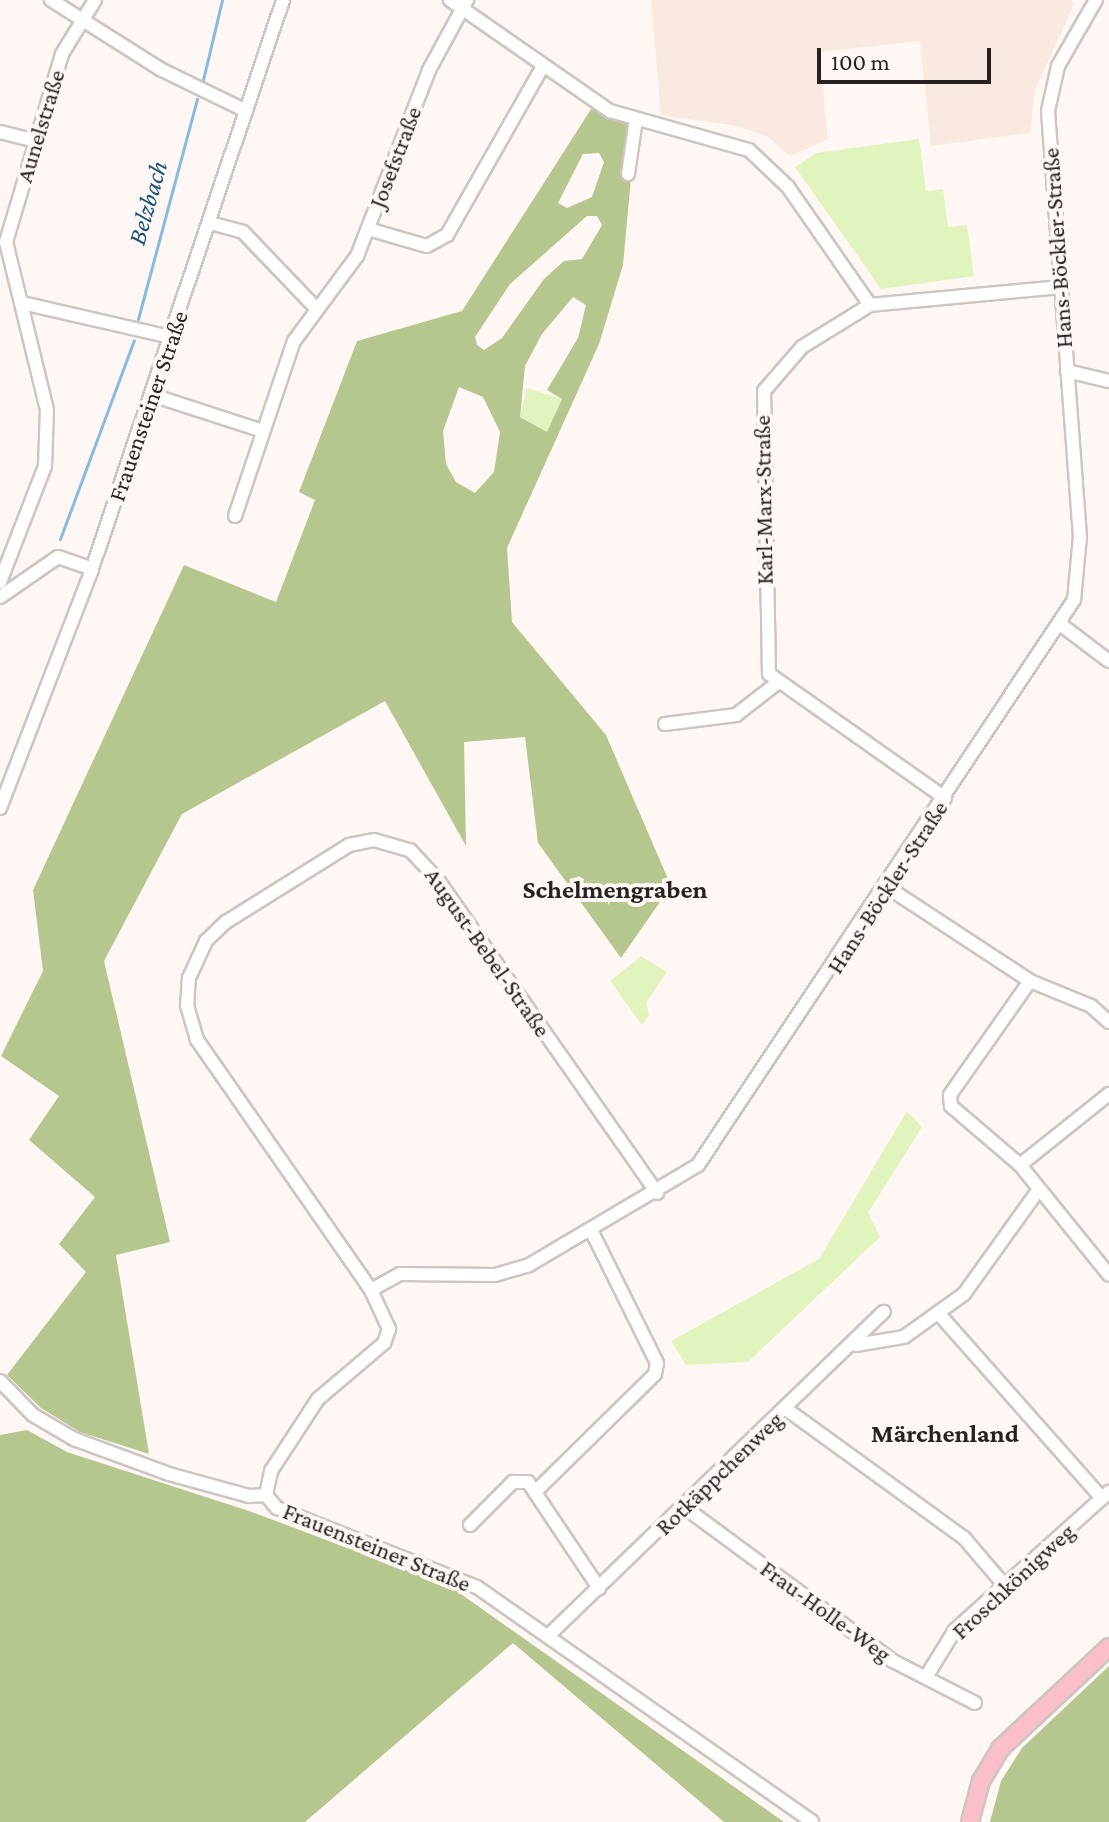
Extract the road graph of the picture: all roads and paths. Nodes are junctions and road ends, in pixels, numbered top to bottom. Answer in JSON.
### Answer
{"nodes":[{"id":1,"x":51,"y":0,"type":"edge"},
{"id":2,"x":95,"y":0,"type":"edge"},
{"id":3,"x":283,"y":0,"type":"edge"},
{"id":4,"x":1096,"y":0,"type":"edge"},
{"id":5,"x":459,"y":3,"type":"edge"},
{"id":6,"x":81,"y":19,"type":"junction"},
{"id":7,"x":543,"y":66,"type":"junction"},
{"id":8,"x":246,"y":111,"type":"junction"},
{"id":9,"x":636,"y":119,"type":"junction"},
{"id":10,"x":0,"y":132,"type":"edge"},
{"id":11,"x":36,"y":141,"type":"junction"},
{"id":12,"x":628,"y":174,"type":"dead end"},
{"id":13,"x":210,"y":223,"type":"junction"},
{"id":14,"x":368,"y":229,"type":"junction"},
{"id":15,"x":3,"y":244,"type":"edge"},
{"id":16,"x":1060,"y":287,"type":"junction"},
{"id":17,"x":22,"y":303,"type":"junction"},
{"id":18,"x":870,"y":305,"type":"junction"},
{"id":19,"x":316,"y":308,"type":"junction"},
{"id":20,"x":171,"y":337,"type":"junction"},
{"id":21,"x":1067,"y":371,"type":"junction"},
{"id":22,"x":1109,"y":381,"type":"edge"},
{"id":23,"x":152,"y":395,"type":"junction"},
{"id":24,"x":263,"y":431,"type":"junction"},
{"id":25,"x":235,"y":516,"type":"dead end"},
{"id":26,"x":92,"y":569,"type":"junction"},
{"id":27,"x":0,"y":582,"type":"edge"},
{"id":28,"x":0,"y":597,"type":"edge"},
{"id":29,"x":1060,"y":624,"type":"junction"},
{"id":30,"x":1109,"y":661,"type":"edge"},
{"id":31,"x":776,"y":684,"type":"junction"},
{"id":32,"x":665,"y":724,"type":"dead end"},
{"id":33,"x":945,"y":798,"type":"junction"},
{"id":34,"x":0,"y":808,"type":"edge"},
{"id":35,"x":887,"y":887,"type":"junction"},
{"id":36,"x":1030,"y":981,"type":"junction"},
{"id":37,"x":1109,"y":1022,"type":"edge"},
{"id":38,"x":1109,"y":1094,"type":"edge"},
{"id":39,"x":1020,"y":1165,"type":"junction"},
{"id":40,"x":1037,"y":1192,"type":"junction"},
{"id":41,"x":657,"y":1193,"type":"junction"},
{"id":42,"x":591,"y":1230,"type":"junction"},
{"id":43,"x":1109,"y":1275,"type":"edge"},
{"id":44,"x":371,"y":1290,"type":"junction"},
{"id":45,"x":884,"y":1312,"type":"dead end"},
{"id":46,"x":939,"y":1314,"type":"junction"},
{"id":47,"x":856,"y":1345,"type":"junction"},
{"id":48,"x":0,"y":1381,"type":"edge"},
{"id":49,"x":786,"y":1409,"type":"junction"},
{"id":50,"x":536,"y":1491,"type":"junction"},
{"id":51,"x":266,"y":1495,"type":"junction"},
{"id":52,"x":1105,"y":1495,"type":"edge"},
{"id":53,"x":684,"y":1507,"type":"junction"},
{"id":54,"x":470,"y":1525,"type":"dead end"},
{"id":55,"x":1005,"y":1586,"type":"junction"},
{"id":56,"x":599,"y":1588,"type":"junction"},
{"id":57,"x":550,"y":1634,"type":"junction"},
{"id":58,"x":1109,"y":1647,"type":"edge"},
{"id":59,"x":926,"y":1677,"type":"junction"},
{"id":60,"x":975,"y":1703,"type":"dead end"},
{"id":61,"x":812,"y":1822,"type":"edge"},
{"id":62,"x":970,"y":1822,"type":"edge"}],
"edges":[{"from":1,"to":6,"type":"street"},
{"from":2,"to":6,"type":"street","name":"Aunelstraße"},
{"from":3,"to":8,"type":"street","name":"Frauensteiner Straße"},
{"from":4,"to":16,"type":"street","name":"Hans-Böckler-Straße"},
{"from":5,"to":7,"type":"street"},
{"from":5,"to":14,"type":"street","name":"Josefstraße"},
{"from":6,"to":8,"type":"street"},
{"from":6,"to":11,"type":"street","name":"Aunelstraße"},
{"from":7,"to":9,"type":"street"},
{"from":7,"to":14,"type":"street"},
{"from":8,"to":13,"type":"street","name":"Frauensteiner Straße"},
{"from":9,"to":12,"type":"street"},
{"from":9,"to":18,"type":"street"},
{"from":10,"to":11,"type":"street"},
{"from":11,"to":15,"type":"street","name":"Aunelstraße"},
{"from":13,"to":19,"type":"street"},
{"from":13,"to":20,"type":"street","name":"Frauensteiner Straße"},
{"from":14,"to":19,"type":"street","name":"Josefstraße"},
{"from":15,"to":17,"type":"street","name":"Aunelstraße"},
{"from":16,"to":18,"type":"street","name":"Karl-Marx-Straße"},
{"from":16,"to":21,"type":"street","name":"Hans-Böckler-Straße"},
{"from":17,"to":20,"type":"street"},
{"from":17,"to":27,"type":"street","name":"Aunelstraße"},
{"from":18,"to":31,"type":"street","name":"Karl-Marx-Straße"},
{"from":19,"to":24,"type":"street","name":"Josefstraße"},
{"from":20,"to":23,"type":"street","name":"Frauensteiner Straße"},
{"from":21,"to":22,"type":"street"},
{"from":21,"to":29,"type":"street","name":"Hans-Böckler-Straße"},
{"from":23,"to":24,"type":"street"},
{"from":23,"to":26,"type":"street","name":"Frauensteiner Straße"},
{"from":24,"to":25,"type":"street","name":"Josefstraße"},
{"from":26,"to":28,"type":"street"},
{"from":26,"to":34,"type":"street","name":"Frauensteiner Straße"},
{"from":29,"to":30,"type":"street"},
{"from":29,"to":33,"type":"street","name":"Hans-Böckler-Straße"},
{"from":31,"to":32,"type":"street"},
{"from":31,"to":33,"type":"street"},
{"from":33,"to":35,"type":"street","name":"Hans-Böckler-Straße"},
{"from":35,"to":36,"type":"street"},
{"from":35,"to":41,"type":"street","name":"Hans-Böckler-Straße"},
{"from":36,"to":37,"type":"street"},
{"from":36,"to":39,"type":"street"},
{"from":38,"to":39,"type":"street"},
{"from":39,"to":40,"type":"street"},
{"from":40,"to":43,"type":"street"},
{"from":40,"to":46,"type":"street"},
{"from":41,"to":42,"type":"street","name":"Hans-Böckler-Straße"},
{"from":41,"to":44,"type":"street","name":"August-Bebel-Straße"},
{"from":42,"to":44,"type":"street","name":"Hans-Böckler-Straße"},
{"from":42,"to":50,"type":"street"},
{"from":44,"to":51,"type":"street"},
{"from":45,"to":47,"type":"street","name":"Rotkäppchenweg"},
{"from":46,"to":47,"type":"street"},
{"from":46,"to":52,"type":"street"},
{"from":47,"to":49,"type":"street","name":"Rotkäppchenweg"},
{"from":48,"to":51,"type":"street","name":"Frauensteiner Straße"},
{"from":49,"to":53,"type":"street","name":"Rotkäppchenweg"},
{"from":49,"to":55,"type":"street"},
{"from":50,"to":54,"type":"street"},
{"from":50,"to":56,"type":"street"},
{"from":51,"to":57,"type":"street","name":"Frauensteiner Straße"},
{"from":52,"to":55,"type":"street","name":"Froschkönigweg"},
{"from":53,"to":56,"type":"street","name":"Rotkäppchenweg"},
{"from":53,"to":59,"type":"street","name":"Frau-Holle-Weg"},
{"from":55,"to":59,"type":"street","name":"Froschkönigweg"},
{"from":56,"to":57,"type":"street","name":"Rotkäppchenweg"},
{"from":57,"to":61,"type":"street","name":"Frauensteiner Straße"},
{"from":58,"to":62,"type":"main road"},
{"from":59,"to":60,"type":"street","name":"Frau-Holle-Weg"}]}
